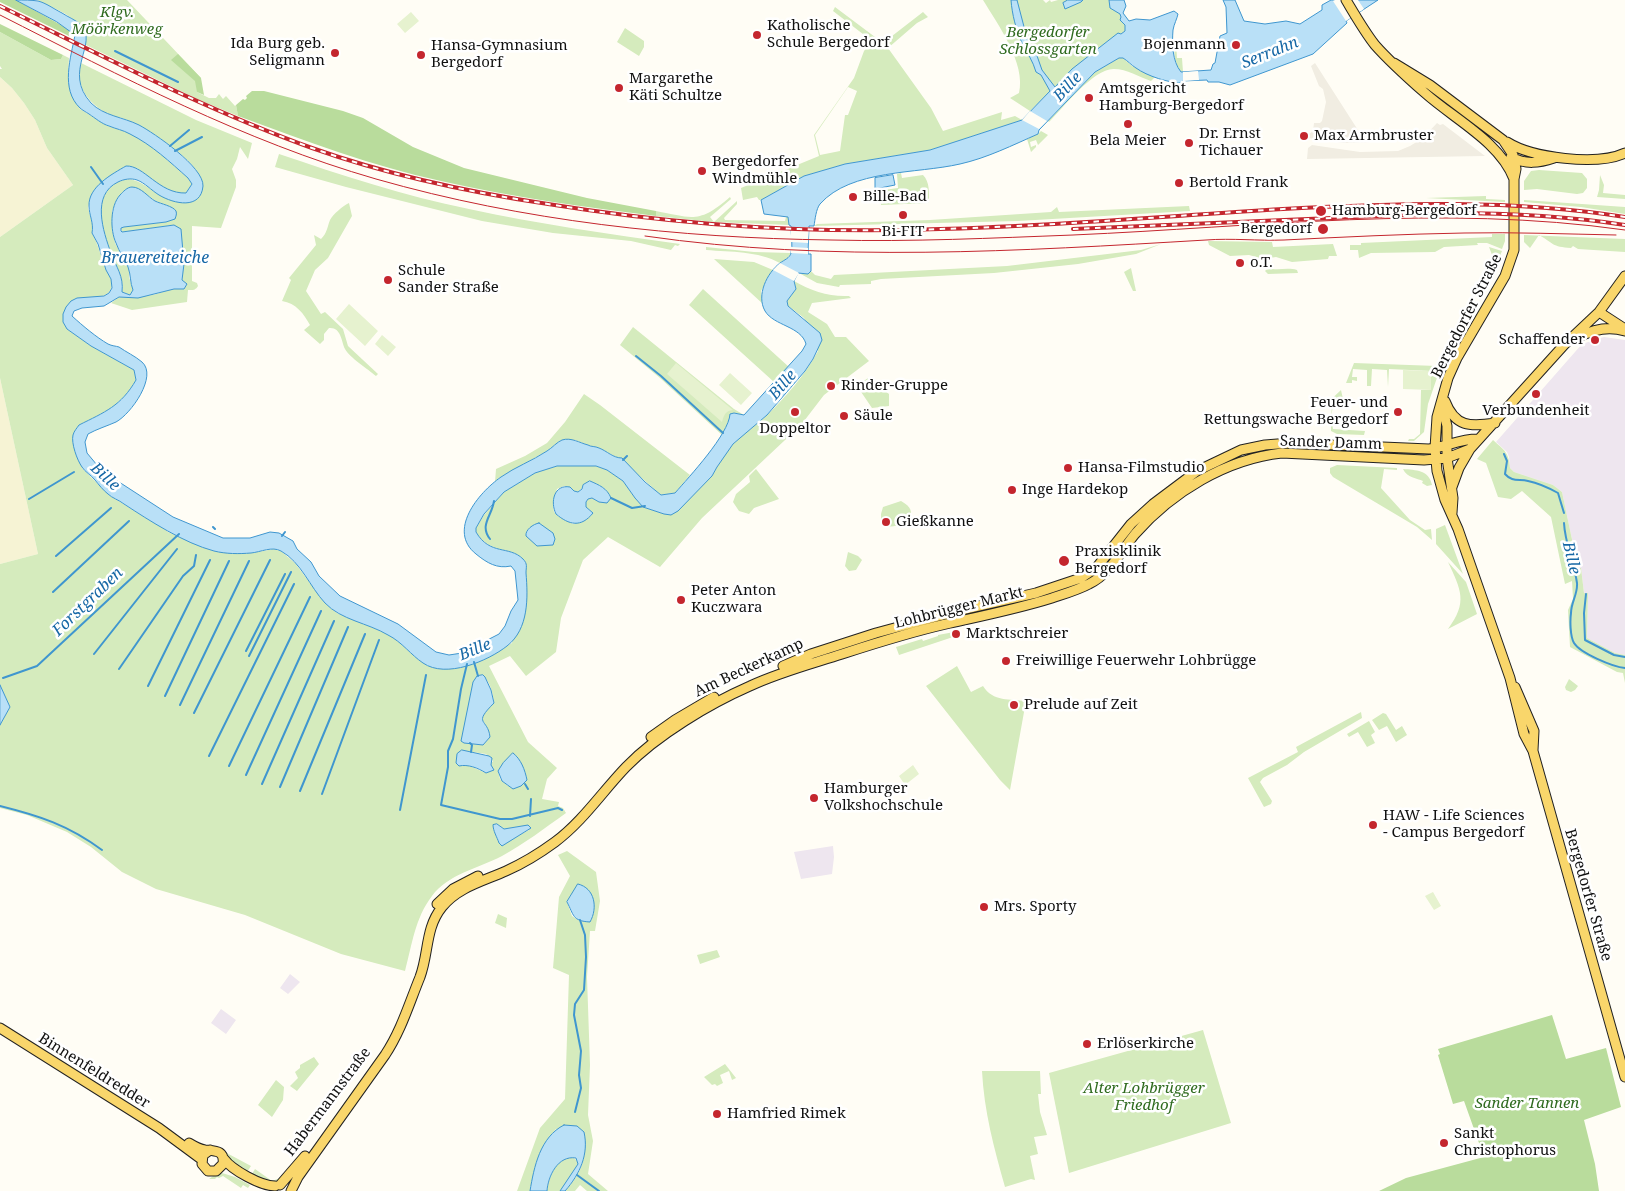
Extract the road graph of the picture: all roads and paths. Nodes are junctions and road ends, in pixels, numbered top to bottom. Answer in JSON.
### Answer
{"nodes":[{"id":1,"x":1346,"y":0,"type":"edge"},
{"id":2,"x":1394,"y":63,"type":"junction"},
{"id":3,"x":1503,"y":140,"type":"junction"},
{"id":4,"x":1625,"y":153,"type":"edge"},
{"id":5,"x":1550,"y":157,"type":"junction"},
{"id":6,"x":1516,"y":163,"type":"junction"},
{"id":7,"x":1625,"y":276,"type":"edge"},
{"id":8,"x":1600,"y":312,"type":"junction"},
{"id":9,"x":1625,"y":330,"type":"edge"},
{"id":10,"x":1564,"y":345,"type":"junction"},
{"id":11,"x":1442,"y":400,"type":"junction"},
{"id":12,"x":1495,"y":423,"type":"junction"},
{"id":13,"x":1479,"y":440,"type":"junction"},
{"id":14,"x":1447,"y":446,"type":"junction"},
{"id":15,"x":1435,"y":448,"type":"junction"},
{"id":16,"x":1470,"y":448,"type":"junction"},
{"id":17,"x":1447,"y":458,"type":"junction"},
{"id":18,"x":1436,"y":460,"type":"junction"},
{"id":19,"x":1452,"y":490,"type":"junction"},
{"id":20,"x":1452,"y":513,"type":"junction"},
{"id":21,"x":1044,"y":595,"type":"junction"},
{"id":22,"x":878,"y":637,"type":"joint"},
{"id":23,"x":560,"y":834,"type":"joint"},
{"id":24,"x":0,"y":1028,"type":"edge"},
{"id":25,"x":397,"y":1035,"type":"junction"},
{"id":26,"x":1625,"y":1077,"type":"edge"},
{"id":27,"x":173,"y":1137,"type":"junction"},
{"id":28,"x":210,"y":1150,"type":"junction"},
{"id":29,"x":202,"y":1159,"type":"junction"},
{"id":30,"x":224,"y":1159,"type":"junction"},
{"id":31,"x":218,"y":1170,"type":"junction"},
{"id":32,"x":275,"y":1187,"type":"edge"},
{"id":33,"x":264,"y":1191,"type":"edge"},
{"id":34,"x":291,"y":1191,"type":"edge"}],
"edges":[{"from":1,"to":2,"type":"main road","name":"Bergedorfer Straße"},
{"from":2,"to":3,"type":"main road","name":"Bergedorfer Straße"},
{"from":2,"to":6,"type":"main road","name":"Bergedorfer Straße"},
{"from":3,"to":5,"type":"main road"},
{"from":3,"to":6,"type":"main road","name":"Bergedorfer Straße"},
{"from":4,"to":5,"type":"main road"},
{"from":5,"to":6,"type":"main road"},
{"from":6,"to":11,"type":"main road","name":"Bergedorfer Straße"},
{"from":7,"to":8,"type":"main road","name":"Sander Damm"},
{"from":8,"to":9,"type":"main road"},
{"from":8,"to":10,"type":"main road","name":"Sander Damm"},
{"from":9,"to":10,"type":"main road"},
{"from":10,"to":12,"type":"main road","name":"Sander Damm"},
{"from":11,"to":12,"type":"main road"},
{"from":11,"to":14,"type":"main road","name":"Bergedorfer Straße"},
{"from":11,"to":15,"type":"main road","name":"Bergedorfer Straße"},
{"from":12,"to":13,"type":"main road","name":"Sander Damm"},
{"from":13,"to":14,"type":"main road","name":"Sander Damm"},
{"from":13,"to":16,"type":"main road","name":"Sander Damm"},
{"from":14,"to":15,"type":"main road","name":"Sander Damm"},
{"from":14,"to":17,"type":"main road","name":"Bergedorfer Straße"},
{"from":15,"to":18,"type":"main road","name":"Bergedorfer Straße"},
{"from":15,"to":21,"type":"main road","name":"Sander Damm"},
{"from":16,"to":17,"type":"main road","name":"Sander Damm"},
{"from":16,"to":19,"type":"main road"},
{"from":17,"to":18,"type":"main road","name":"Sander Damm"},
{"from":17,"to":19,"type":"main road","name":"Bergedorfer Straße"},
{"from":18,"to":20,"type":"main road","name":"Bergedorfer Straße"},
{"from":18,"to":21,"type":"main road","name":"Sander Damm"},
{"from":19,"to":20,"type":"main road","name":"Bergedorfer Straße"},
{"from":20,"to":26,"type":"main road","name":"Bergedorfer Straße"},
{"from":21,"to":22,"type":"main road","name":"Lohbrügger Markt"},
{"from":22,"to":23,"type":"main road","name":"Am Beckerkamp"},
{"from":23,"to":25,"type":"main road","name":"Habermannstraße"},
{"from":24,"to":27,"type":"main road","name":"Binnenfeldredder"},
{"from":25,"to":32,"type":"main road","name":"Habermannstraße"},
{"from":25,"to":34,"type":"main road","name":"Habermannstraße"},
{"from":27,"to":28,"type":"main road","name":"Binnenfeldredder"},
{"from":27,"to":29,"type":"main road","name":"Binnenfeldredder"},
{"from":28,"to":29,"type":"main road"},
{"from":28,"to":30,"type":"main road"},
{"from":29,"to":31,"type":"main road"},
{"from":30,"to":31,"type":"main road"},
{"from":30,"to":32,"type":"main road"},
{"from":31,"to":33,"type":"main road"},
{"from":32,"to":34,"type":"main road"}]}
